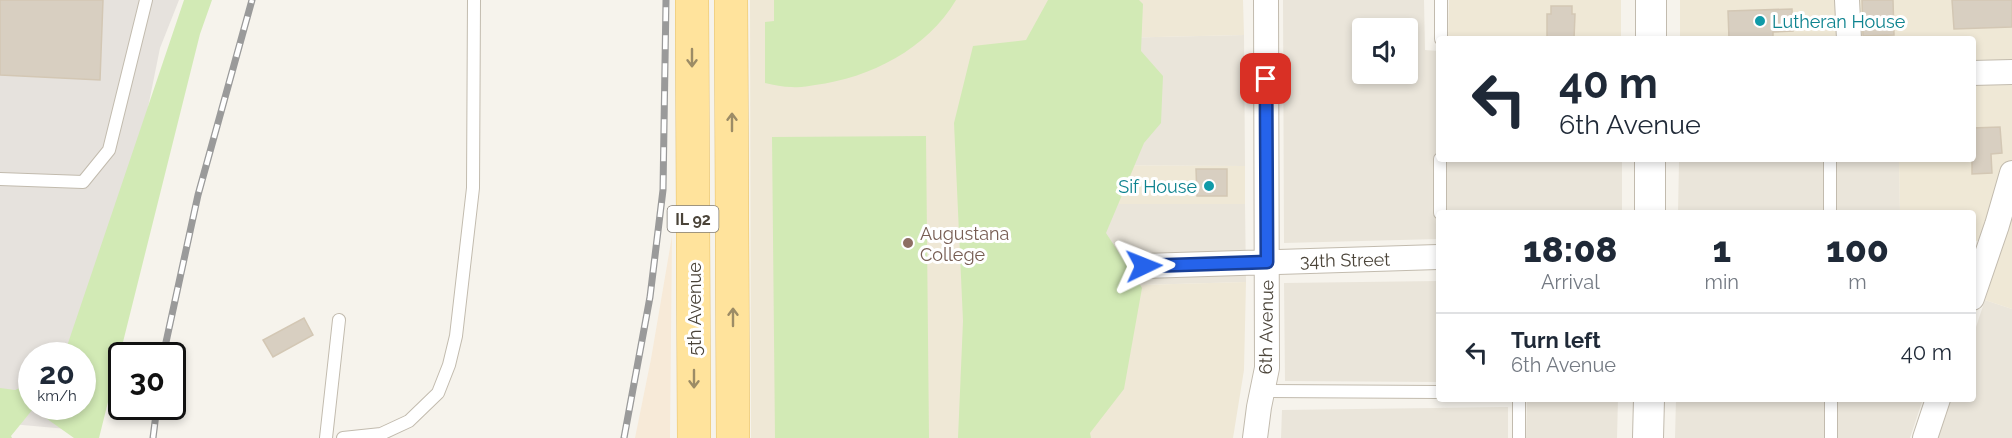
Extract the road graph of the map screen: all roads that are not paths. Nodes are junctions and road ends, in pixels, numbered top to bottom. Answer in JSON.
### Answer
{"nodes":[{"id":1,"x":146,"y":0,"type":"edge"},
{"id":2,"x":474,"y":0,"type":"edge"},
{"id":3,"x":692,"y":0,"type":"edge"},
{"id":4,"x":732,"y":0,"type":"edge"},
{"id":5,"x":1266,"y":0,"type":"edge"},
{"id":6,"x":1441,"y":0,"type":"edge"},
{"id":7,"x":1651,"y":0,"type":"edge"},
{"id":8,"x":1847,"y":0,"type":"edge"},
{"id":9,"x":1441,"y":36,"type":"edge"},
{"id":10,"x":1651,"y":36,"type":"edge"},
{"id":11,"x":1850,"y":36,"type":"edge"},
{"id":12,"x":2012,"y":72,"type":"edge"},
{"id":13,"x":1976,"y":73,"type":"edge"},
{"id":14,"x":1440,"y":162,"type":"edge"},
{"id":15,"x":1650,"y":162,"type":"edge"},
{"id":16,"x":1830,"y":162,"type":"edge"},
{"id":17,"x":2012,"y":173,"type":"edge"},
{"id":18,"x":0,"y":179,"type":"edge"},
{"id":19,"x":1440,"y":210,"type":"edge"},
{"id":20,"x":1650,"y":210,"type":"edge"},
{"id":21,"x":1830,"y":210,"type":"edge"},
{"id":22,"x":1980,"y":255,"type":"edge"},
{"id":23,"x":1436,"y":257,"type":"edge"},
{"id":24,"x":1267,"y":262,"type":"junction"},
{"id":25,"x":1144,"y":266,"type":"dead end"},
{"id":26,"x":1976,"y":276,"type":"edge"},
{"id":27,"x":339,"y":321,"type":"dead end"},
{"id":28,"x":1263,"y":391,"type":"junction"},
{"id":29,"x":1436,"y":392,"type":"edge"},
{"id":30,"x":1519,"y":402,"type":"edge"},
{"id":31,"x":1649,"y":402,"type":"edge"},
{"id":32,"x":1831,"y":402,"type":"edge"},
{"id":33,"x":1937,"y":402,"type":"edge"},
{"id":34,"x":409,"y":422,"type":"junction"},
{"id":35,"x":326,"y":438,"type":"edge"},
{"id":36,"x":343,"y":438,"type":"edge"},
{"id":37,"x":401,"y":438,"type":"edge"},
{"id":38,"x":694,"y":438,"type":"edge"},
{"id":39,"x":733,"y":438,"type":"edge"},
{"id":40,"x":1255,"y":438,"type":"edge"},
{"id":41,"x":1519,"y":438,"type":"edge"},
{"id":42,"x":1648,"y":438,"type":"edge"},
{"id":43,"x":1831,"y":438,"type":"edge"},
{"id":44,"x":1925,"y":438,"type":"edge"}],
"edges":[{"from":1,"to":18,"type":"lane"},
{"from":2,"to":34,"type":"lane"},
{"from":3,"to":38,"type":"main road","name":"5th Avenue","number":"IL 92","one_way":true},
{"from":39,"to":4,"type":"main road","number":"IL 92","one_way":true},
{"from":5,"to":24,"type":"street","name":"6th Avenue"},
{"from":6,"to":9,"type":"lane"},
{"from":7,"to":10,"type":"street"},
{"from":8,"to":11,"type":"street"},
{"from":12,"to":13,"type":"street"},
{"from":14,"to":19,"type":"lane"},
{"from":15,"to":20,"type":"street"},
{"from":16,"to":21,"type":"lane"},
{"from":17,"to":22,"type":"street"},
{"from":22,"to":26,"type":"street"},
{"from":23,"to":24,"type":"street","name":"34th Street"},
{"from":24,"to":25,"type":"street","name":"34th Street"},
{"from":24,"to":28,"type":"street","name":"6th Avenue"},
{"from":27,"to":35,"type":"lane"},
{"from":28,"to":29,"type":"lane"},
{"from":28,"to":40,"type":"street","name":"6th Avenue"},
{"from":30,"to":41,"type":"lane"},
{"from":31,"to":42,"type":"street"},
{"from":32,"to":43,"type":"lane"},
{"from":33,"to":44,"type":"street"},
{"from":34,"to":36,"type":"lane"},
{"from":34,"to":37,"type":"lane"}]}
